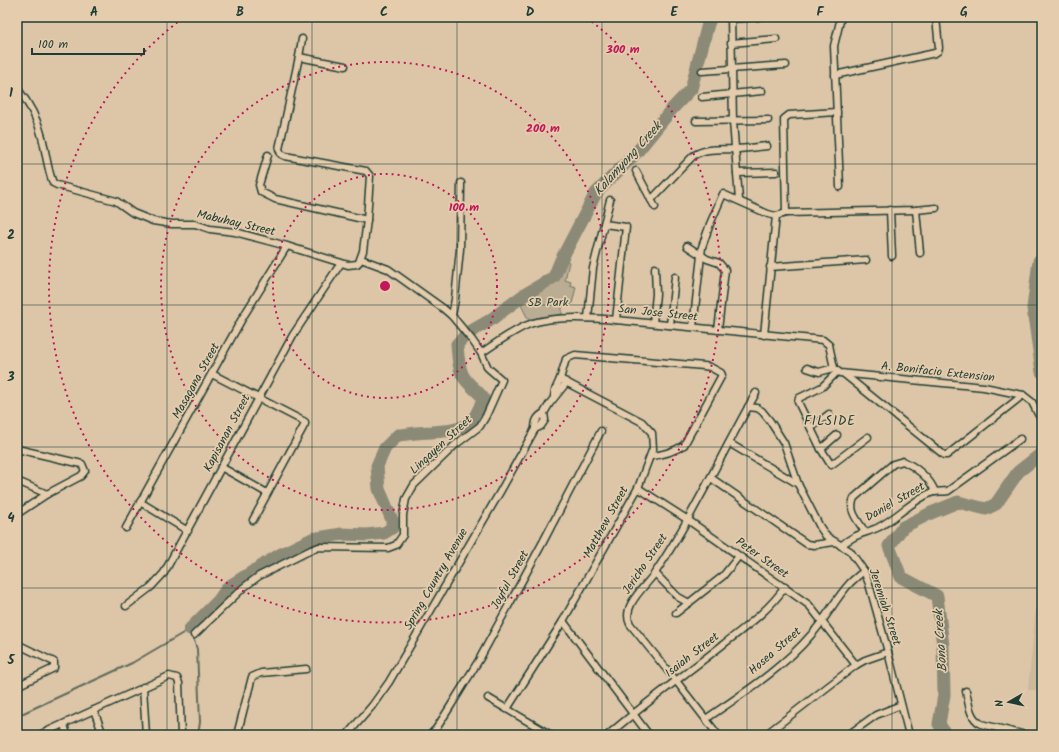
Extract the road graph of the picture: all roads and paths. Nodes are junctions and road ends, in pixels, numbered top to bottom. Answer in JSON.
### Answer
{"nodes":[{"id":1,"x":758,"y":17,"type":"edge"},
{"id":2,"x":842,"y":17,"type":"edge"},
{"id":3,"x":936,"y":17,"type":"edge"},
{"id":4,"x":731,"y":18,"type":"edge"},
{"id":5,"x":302,"y":39,"type":"dead end"},
{"id":6,"x":776,"y":39,"type":"dead end"},
{"id":7,"x":731,"y":43,"type":"junction"},
{"id":8,"x":298,"y":57,"type":"junction"},
{"id":9,"x":786,"y":65,"type":"dead end"},
{"id":10,"x":345,"y":66,"type":"dead end"},
{"id":11,"x":732,"y":69,"type":"junction"},
{"id":12,"x":702,"y":72,"type":"dead end"},
{"id":13,"x":835,"y":75,"type":"junction"},
{"id":14,"x":17,"y":88,"type":"edge"},
{"id":15,"x":762,"y":91,"type":"dead end"},
{"id":16,"x":732,"y":94,"type":"junction"},
{"id":17,"x":702,"y":97,"type":"dead end"},
{"id":18,"x":837,"y":112,"type":"junction"},
{"id":19,"x":768,"y":120,"type":"dead end"},
{"id":20,"x":696,"y":121,"type":"dead end"},
{"id":21,"x":733,"y":121,"type":"junction"},
{"id":22,"x":767,"y":146,"type":"dead end"},
{"id":23,"x":735,"y":149,"type":"junction"},
{"id":24,"x":268,"y":155,"type":"dead end"},
{"id":25,"x":636,"y":171,"type":"dead end"},
{"id":26,"x":776,"y":172,"type":"dead end"},
{"id":27,"x":737,"y":173,"type":"junction"},
{"id":28,"x":461,"y":183,"type":"dead end"},
{"id":29,"x":840,"y":187,"type":"dead end"},
{"id":30,"x":610,"y":200,"type":"dead end"},
{"id":31,"x":651,"y":200,"type":"junction"},
{"id":32,"x":739,"y":200,"type":"junction"},
{"id":33,"x":655,"y":207,"type":"dead end"},
{"id":34,"x":936,"y":208,"type":"dead end"},
{"id":35,"x":890,"y":210,"type":"junction"},
{"id":36,"x":916,"y":210,"type":"junction"},
{"id":37,"x":786,"y":213,"type":"junction"},
{"id":38,"x":776,"y":216,"type":"junction"},
{"id":39,"x":367,"y":220,"type":"junction"},
{"id":40,"x":604,"y":224,"type":"junction"},
{"id":41,"x":288,"y":246,"type":"junction"},
{"id":42,"x":687,"y":246,"type":"dead end"},
{"id":43,"x":920,"y":253,"type":"dead end"},
{"id":44,"x":701,"y":255,"type":"junction"},
{"id":45,"x":892,"y":256,"type":"dead end"},
{"id":46,"x":361,"y":259,"type":"junction"},
{"id":47,"x":866,"y":260,"type":"dead end"},
{"id":48,"x":342,"y":263,"type":"junction"},
{"id":49,"x":770,"y":267,"type":"junction"},
{"id":50,"x":654,"y":268,"type":"dead end"},
{"id":51,"x":675,"y":277,"type":"dead end"},
{"id":52,"x":452,"y":316,"type":"junction"},
{"id":53,"x":588,"y":318,"type":"junction"},
{"id":54,"x":616,"y":320,"type":"junction"},
{"id":55,"x":653,"y":323,"type":"junction"},
{"id":56,"x":670,"y":325,"type":"junction"},
{"id":57,"x":693,"y":327,"type":"junction"},
{"id":58,"x":718,"y":330,"type":"junction"},
{"id":59,"x":764,"y":335,"type":"junction"},
{"id":60,"x":481,"y":353,"type":"junction"},
{"id":61,"x":806,"y":368,"type":"dead end"},
{"id":62,"x":836,"y":370,"type":"junction"},
{"id":63,"x":212,"y":374,"type":"junction"},
{"id":64,"x":844,"y":374,"type":"junction"},
{"id":65,"x":560,"y":379,"type":"junction"},
{"id":66,"x":567,"y":382,"type":"junction"},
{"id":67,"x":756,"y":393,"type":"dead end"},
{"id":68,"x":1023,"y":395,"type":"junction"},
{"id":69,"x":554,"y":396,"type":"junction"},
{"id":70,"x":259,"y":398,"type":"junction"},
{"id":71,"x":748,"y":407,"type":"junction"},
{"id":72,"x":829,"y":414,"type":"dead end"},
{"id":73,"x":1042,"y":419,"type":"edge"},
{"id":74,"x":811,"y":428,"type":"junction"},
{"id":75,"x":601,"y":431,"type":"dead end"},
{"id":76,"x":837,"y":435,"type":"dead end"},
{"id":77,"x":868,"y":437,"type":"dead end"},
{"id":78,"x":1020,"y":440,"type":"dead end"},
{"id":79,"x":729,"y":443,"type":"junction"},
{"id":80,"x":17,"y":448,"type":"edge"},
{"id":81,"x":821,"y":448,"type":"junction"},
{"id":82,"x":651,"y":456,"type":"junction"},
{"id":83,"x":221,"y":467,"type":"junction"},
{"id":84,"x":711,"y":478,"type":"junction"},
{"id":85,"x":17,"y":482,"type":"edge"},
{"id":86,"x":798,"y":484,"type":"junction"},
{"id":87,"x":638,"y":488,"type":"junction"},
{"id":88,"x":267,"y":492,"type":"junction"},
{"id":89,"x":935,"y":492,"type":"junction"},
{"id":90,"x":47,"y":494,"type":"junction"},
{"id":91,"x":140,"y":502,"type":"junction"},
{"id":92,"x":17,"y":514,"type":"edge"},
{"id":93,"x":252,"y":520,"type":"dead end"},
{"id":94,"x":688,"y":520,"type":"junction"},
{"id":95,"x":126,"y":528,"type":"dead end"},
{"id":96,"x":188,"y":531,"type":"junction"},
{"id":97,"x":865,"y":532,"type":"junction"},
{"id":98,"x":834,"y":542,"type":"junction"},
{"id":99,"x":841,"y":546,"type":"junction"},
{"id":100,"x":740,"y":556,"type":"junction"},
{"id":101,"x":864,"y":571,"type":"junction"},
{"id":102,"x":655,"y":573,"type":"junction"},
{"id":103,"x":785,"y":587,"type":"junction"},
{"id":104,"x":689,"y":603,"type":"junction"},
{"id":105,"x":126,"y":606,"type":"dead end"},
{"id":106,"x":676,"y":613,"type":"dead end"},
{"id":107,"x":563,"y":621,"type":"junction"},
{"id":108,"x":822,"y":621,"type":"junction"},
{"id":109,"x":194,"y":636,"type":"dead end"},
{"id":110,"x":17,"y":644,"type":"edge"},
{"id":111,"x":888,"y":652,"type":"junction"},
{"id":112,"x":856,"y":665,"type":"junction"},
{"id":113,"x":306,"y":669,"type":"dead end"},
{"id":114,"x":677,"y":682,"type":"junction"},
{"id":115,"x":17,"y":686,"type":"edge"},
{"id":116,"x":143,"y":687,"type":"junction"},
{"id":117,"x":966,"y":691,"type":"dead end"},
{"id":118,"x":488,"y":698,"type":"dead end"},
{"id":119,"x":901,"y":705,"type":"junction"},
{"id":120,"x":507,"y":709,"type":"junction"},
{"id":121,"x":94,"y":710,"type":"junction"},
{"id":122,"x":633,"y":713,"type":"junction"},
{"id":123,"x":706,"y":719,"type":"junction"},
{"id":124,"x":64,"y":724,"type":"junction"},
{"id":125,"x":39,"y":735,"type":"edge"},
{"id":126,"x":67,"y":735,"type":"edge"},
{"id":127,"x":103,"y":735,"type":"edge"},
{"id":128,"x":146,"y":735,"type":"edge"},
{"id":129,"x":181,"y":735,"type":"edge"},
{"id":130,"x":237,"y":735,"type":"edge"},
{"id":131,"x":347,"y":735,"type":"edge"},
{"id":132,"x":430,"y":735,"type":"edge"},
{"id":133,"x":551,"y":735,"type":"edge"},
{"id":134,"x":608,"y":735,"type":"edge"},
{"id":135,"x":649,"y":735,"type":"edge"},
{"id":136,"x":718,"y":735,"type":"edge"},
{"id":137,"x":766,"y":735,"type":"edge"},
{"id":138,"x":848,"y":735,"type":"edge"},
{"id":139,"x":909,"y":735,"type":"edge"},
{"id":140,"x":1026,"y":735,"type":"edge"}],
"edges":[{"from":1,"to":4,"type":"street"},
{"from":2,"to":13,"type":"street"},
{"from":3,"to":13,"type":"street"},
{"from":4,"to":7,"type":"street"},
{"from":5,"to":8,"type":"street"},
{"from":6,"to":7,"type":"street"},
{"from":7,"to":11,"type":"street"},
{"from":8,"to":10,"type":"street"},
{"from":8,"to":39,"type":"street"},
{"from":9,"to":11,"type":"street"},
{"from":11,"to":12,"type":"street"},
{"from":11,"to":16,"type":"street"},
{"from":13,"to":18,"type":"street"},
{"from":14,"to":41,"type":"street","name":"Mabuhay Street"},
{"from":15,"to":16,"type":"street"},
{"from":16,"to":17,"type":"street"},
{"from":16,"to":21,"type":"street"},
{"from":18,"to":29,"type":"street"},
{"from":18,"to":37,"type":"street"},
{"from":19,"to":21,"type":"street"},
{"from":20,"to":21,"type":"street"},
{"from":21,"to":23,"type":"street"},
{"from":22,"to":23,"type":"street"},
{"from":23,"to":27,"type":"street"},
{"from":23,"to":31,"type":"street"},
{"from":24,"to":39,"type":"street"},
{"from":25,"to":31,"type":"street"},
{"from":26,"to":27,"type":"street"},
{"from":27,"to":32,"type":"street"},
{"from":28,"to":52,"type":"street"},
{"from":30,"to":40,"type":"street"},
{"from":31,"to":33,"type":"street"},
{"from":32,"to":38,"type":"street"},
{"from":32,"to":44,"type":"street"},
{"from":34,"to":36,"type":"street"},
{"from":35,"to":36,"type":"street"},
{"from":35,"to":37,"type":"street"},
{"from":35,"to":45,"type":"street"},
{"from":36,"to":43,"type":"street"},
{"from":37,"to":38,"type":"street"},
{"from":38,"to":49,"type":"street"},
{"from":39,"to":46,"type":"street"},
{"from":40,"to":53,"type":"street"},
{"from":40,"to":54,"type":"street"},
{"from":41,"to":48,"type":"street","name":"Mabuhay Street"},
{"from":41,"to":63,"type":"street","name":"Masagana Street"},
{"from":42,"to":44,"type":"street"},
{"from":44,"to":57,"type":"street"},
{"from":44,"to":58,"type":"street"},
{"from":46,"to":48,"type":"street","name":"Mabuhay Street"},
{"from":46,"to":52,"type":"street"},
{"from":47,"to":49,"type":"street"},
{"from":48,"to":70,"type":"street","name":"Kapisanan Street"},
{"from":49,"to":59,"type":"street"},
{"from":50,"to":55,"type":"street"},
{"from":51,"to":56,"type":"street"},
{"from":52,"to":60,"type":"street"},
{"from":53,"to":54,"type":"street","name":"San Jose Street"},
{"from":53,"to":60,"type":"street","name":"San Jose Street"},
{"from":54,"to":55,"type":"street","name":"San Jose Street"},
{"from":55,"to":56,"type":"street","name":"San Jose Street"},
{"from":56,"to":57,"type":"street","name":"San Jose Street"},
{"from":57,"to":58,"type":"street","name":"San Jose Street"},
{"from":58,"to":59,"type":"street","name":"San Jose Street"},
{"from":59,"to":62,"type":"street","name":"San Jose Street"},
{"from":60,"to":109,"type":"street","name":"Lingayen Street"},
{"from":61,"to":62,"type":"street"},
{"from":62,"to":64,"type":"street","name":"A. Bonifacio Extension"},
{"from":62,"to":74,"type":"street"},
{"from":63,"to":70,"type":"street"},
{"from":63,"to":91,"type":"street","name":"Masagana Street"},
{"from":64,"to":68,"type":"street","name":"A. Bonifacio Extension"},
{"from":64,"to":68,"type":"street"},
{"from":65,"to":66,"type":"street","name":"Matthew Street"},
{"from":65,"to":69,"type":"street","name":"Spring Country Avenue"},
{"from":65,"to":82,"type":"street","name":"Spring Country Avenue"},
{"from":66,"to":69,"type":"street","name":"Spring Country Avenue"},
{"from":66,"to":82,"type":"street","name":"Matthew Street"},
{"from":67,"to":71,"type":"street","name":"Jericho Street"},
{"from":68,"to":73,"type":"street"},
{"from":69,"to":131,"type":"street","name":"Spring Country Avenue"},
{"from":70,"to":83,"type":"street","name":"Kapisanan Street"},
{"from":70,"to":88,"type":"street"},
{"from":71,"to":79,"type":"street","name":"Jericho Street"},
{"from":71,"to":86,"type":"street","name":"Jeremiah Street"},
{"from":72,"to":74,"type":"street"},
{"from":74,"to":81,"type":"street"},
{"from":75,"to":132,"type":"street","name":"Joyful Street"},
{"from":76,"to":81,"type":"street"},
{"from":77,"to":81,"type":"street"},
{"from":78,"to":89,"type":"street","name":"Daniel Street"},
{"from":79,"to":84,"type":"street","name":"Jericho Street"},
{"from":79,"to":86,"type":"street"},
{"from":80,"to":90,"type":"street"},
{"from":82,"to":87,"type":"street","name":"Matthew Street"},
{"from":83,"to":88,"type":"street"},
{"from":83,"to":96,"type":"street","name":"Kapisanan Street"},
{"from":84,"to":94,"type":"street","name":"Jericho Street"},
{"from":84,"to":98,"type":"street"},
{"from":85,"to":90,"type":"street"},
{"from":86,"to":98,"type":"street","name":"Jeremiah Street"},
{"from":87,"to":94,"type":"street","name":"Peter Street"},
{"from":87,"to":107,"type":"street","name":"Matthew Street"},
{"from":88,"to":93,"type":"street"},
{"from":89,"to":97,"type":"street","name":"Daniel Street"},
{"from":89,"to":97,"type":"street"},
{"from":90,"to":92,"type":"street"},
{"from":91,"to":95,"type":"street","name":"Masagana Street"},
{"from":91,"to":96,"type":"street"},
{"from":94,"to":100,"type":"street","name":"Peter Street"},
{"from":94,"to":102,"type":"street","name":"Jericho Street"},
{"from":96,"to":105,"type":"street","name":"Kapisanan Street"},
{"from":97,"to":99,"type":"street","name":"Daniel Street"},
{"from":98,"to":99,"type":"street","name":"Jeremiah Street"},
{"from":99,"to":101,"type":"street","name":"Jeremiah Street"},
{"from":100,"to":103,"type":"street","name":"Peter Street"},
{"from":100,"to":104,"type":"street"},
{"from":101,"to":108,"type":"street","name":"Hosea Street"},
{"from":101,"to":111,"type":"street","name":"Jeremiah Street"},
{"from":102,"to":104,"type":"street"},
{"from":102,"to":114,"type":"street","name":"Jericho Street"},
{"from":103,"to":108,"type":"street","name":"Peter Street"},
{"from":103,"to":114,"type":"street","name":"Isaiah Street"},
{"from":104,"to":106,"type":"street"},
{"from":107,"to":120,"type":"street","name":"Matthew Street"},
{"from":107,"to":122,"type":"street"},
{"from":108,"to":112,"type":"street","name":"Peter Street"},
{"from":108,"to":123,"type":"street","name":"Hosea Street"},
{"from":110,"to":115,"type":"street"},
{"from":111,"to":112,"type":"street"},
{"from":111,"to":119,"type":"street","name":"Jeremiah Street"},
{"from":112,"to":137,"type":"street"},
{"from":113,"to":130,"type":"street"},
{"from":114,"to":122,"type":"street","name":"Isaiah Street"},
{"from":114,"to":123,"type":"street","name":"Jericho Street"},
{"from":116,"to":121,"type":"street"},
{"from":116,"to":128,"type":"street"},
{"from":116,"to":129,"type":"street"},
{"from":117,"to":140,"type":"street"},
{"from":118,"to":120,"type":"street"},
{"from":119,"to":138,"type":"street"},
{"from":119,"to":139,"type":"street","name":"Jeremiah Street"},
{"from":120,"to":133,"type":"street"},
{"from":121,"to":124,"type":"street"},
{"from":121,"to":127,"type":"street"},
{"from":122,"to":134,"type":"street","name":"Isaiah Street"},
{"from":122,"to":135,"type":"street"},
{"from":123,"to":136,"type":"street","name":"Jericho Street"},
{"from":124,"to":125,"type":"street"},
{"from":124,"to":126,"type":"street"}]}
